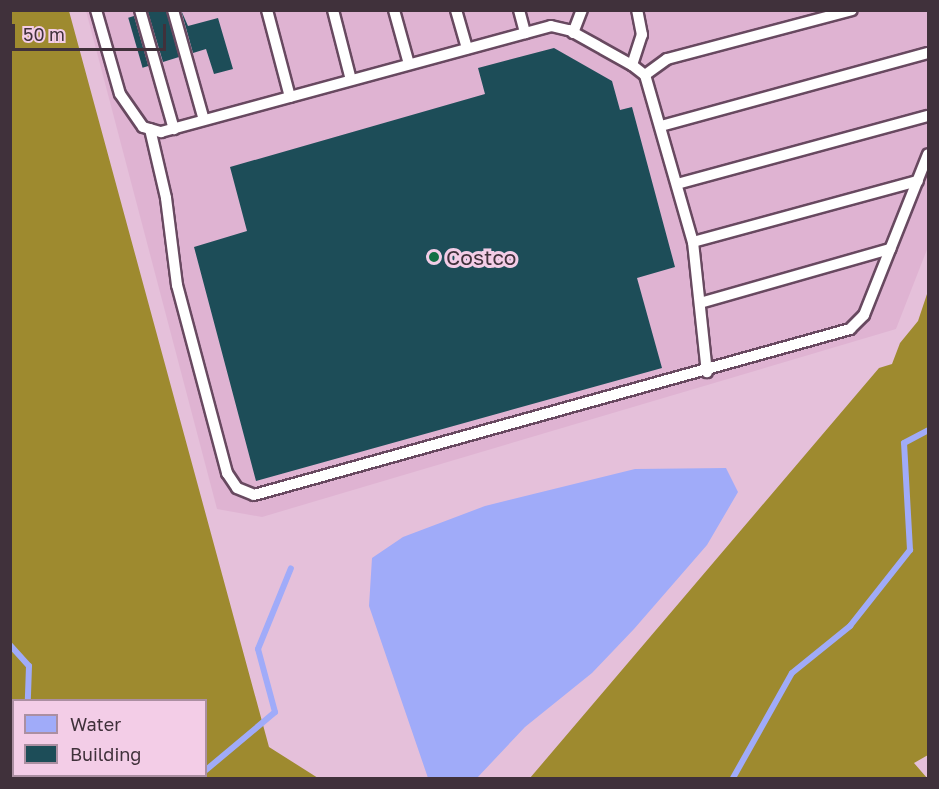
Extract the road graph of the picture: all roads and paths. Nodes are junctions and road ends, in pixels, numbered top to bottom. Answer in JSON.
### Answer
{"nodes":[{"id":1,"x":96,"y":10,"type":"edge"},
{"id":2,"x":140,"y":10,"type":"edge"},
{"id":3,"x":173,"y":10,"type":"edge"},
{"id":4,"x":267,"y":10,"type":"edge"},
{"id":5,"x":333,"y":10,"type":"edge"},
{"id":6,"x":394,"y":10,"type":"edge"},
{"id":7,"x":456,"y":10,"type":"edge"},
{"id":8,"x":519,"y":10,"type":"edge"},
{"id":9,"x":582,"y":10,"type":"edge"},
{"id":10,"x":637,"y":10,"type":"edge"},
{"id":11,"x":852,"y":10,"type":"edge"},
{"id":12,"x":525,"y":33,"type":"junction"},
{"id":13,"x":573,"y":33,"type":"junction"},
{"id":14,"x":467,"y":48,"type":"junction"},
{"id":15,"x":928,"y":53,"type":"edge"},
{"id":16,"x":409,"y":64,"type":"junction"},
{"id":17,"x":632,"y":65,"type":"junction"},
{"id":18,"x":645,"y":75,"type":"junction"},
{"id":19,"x":351,"y":80,"type":"junction"},
{"id":20,"x":290,"y":97,"type":"junction"},
{"id":21,"x":928,"y":116,"type":"edge"},
{"id":22,"x":204,"y":120,"type":"junction"},
{"id":23,"x":661,"y":126,"type":"junction"},
{"id":24,"x":150,"y":129,"type":"junction"},
{"id":25,"x":174,"y":129,"type":"junction"},
{"id":26,"x":928,"y":154,"type":"edge"},
{"id":27,"x":918,"y":181,"type":"junction"},
{"id":28,"x":677,"y":184,"type":"junction"},
{"id":29,"x":693,"y":242,"type":"junction"},
{"id":30,"x":890,"y":249,"type":"junction"},
{"id":31,"x":700,"y":303,"type":"junction"},
{"id":32,"x":707,"y":372,"type":"junction"}],
"edges":[{"from":1,"to":24,"type":"lane"},
{"from":2,"to":25,"type":"lane"},
{"from":3,"to":22,"type":"lane"},
{"from":4,"to":20,"type":"lane"},
{"from":5,"to":19,"type":"lane"},
{"from":6,"to":16,"type":"lane"},
{"from":7,"to":14,"type":"lane"},
{"from":8,"to":12,"type":"lane"},
{"from":9,"to":13,"type":"lane"},
{"from":10,"to":17,"type":"lane"},
{"from":11,"to":18,"type":"lane"},
{"from":12,"to":13,"type":"lane"},
{"from":12,"to":14,"type":"lane"},
{"from":13,"to":17,"type":"lane"},
{"from":14,"to":16,"type":"lane"},
{"from":15,"to":23,"type":"lane"},
{"from":16,"to":19,"type":"lane"},
{"from":17,"to":18,"type":"lane"},
{"from":18,"to":23,"type":"lane"},
{"from":19,"to":20,"type":"lane"},
{"from":20,"to":22,"type":"lane"},
{"from":21,"to":28,"type":"lane"},
{"from":22,"to":25,"type":"lane"},
{"from":23,"to":28,"type":"lane"},
{"from":24,"to":25,"type":"lane"},
{"from":24,"to":32,"type":"lane"},
{"from":26,"to":27,"type":"lane"},
{"from":27,"to":29,"type":"lane"},
{"from":27,"to":30,"type":"lane"},
{"from":28,"to":29,"type":"lane"},
{"from":29,"to":31,"type":"lane"},
{"from":30,"to":31,"type":"lane"},
{"from":30,"to":32,"type":"lane"},
{"from":31,"to":32,"type":"lane"}]}
